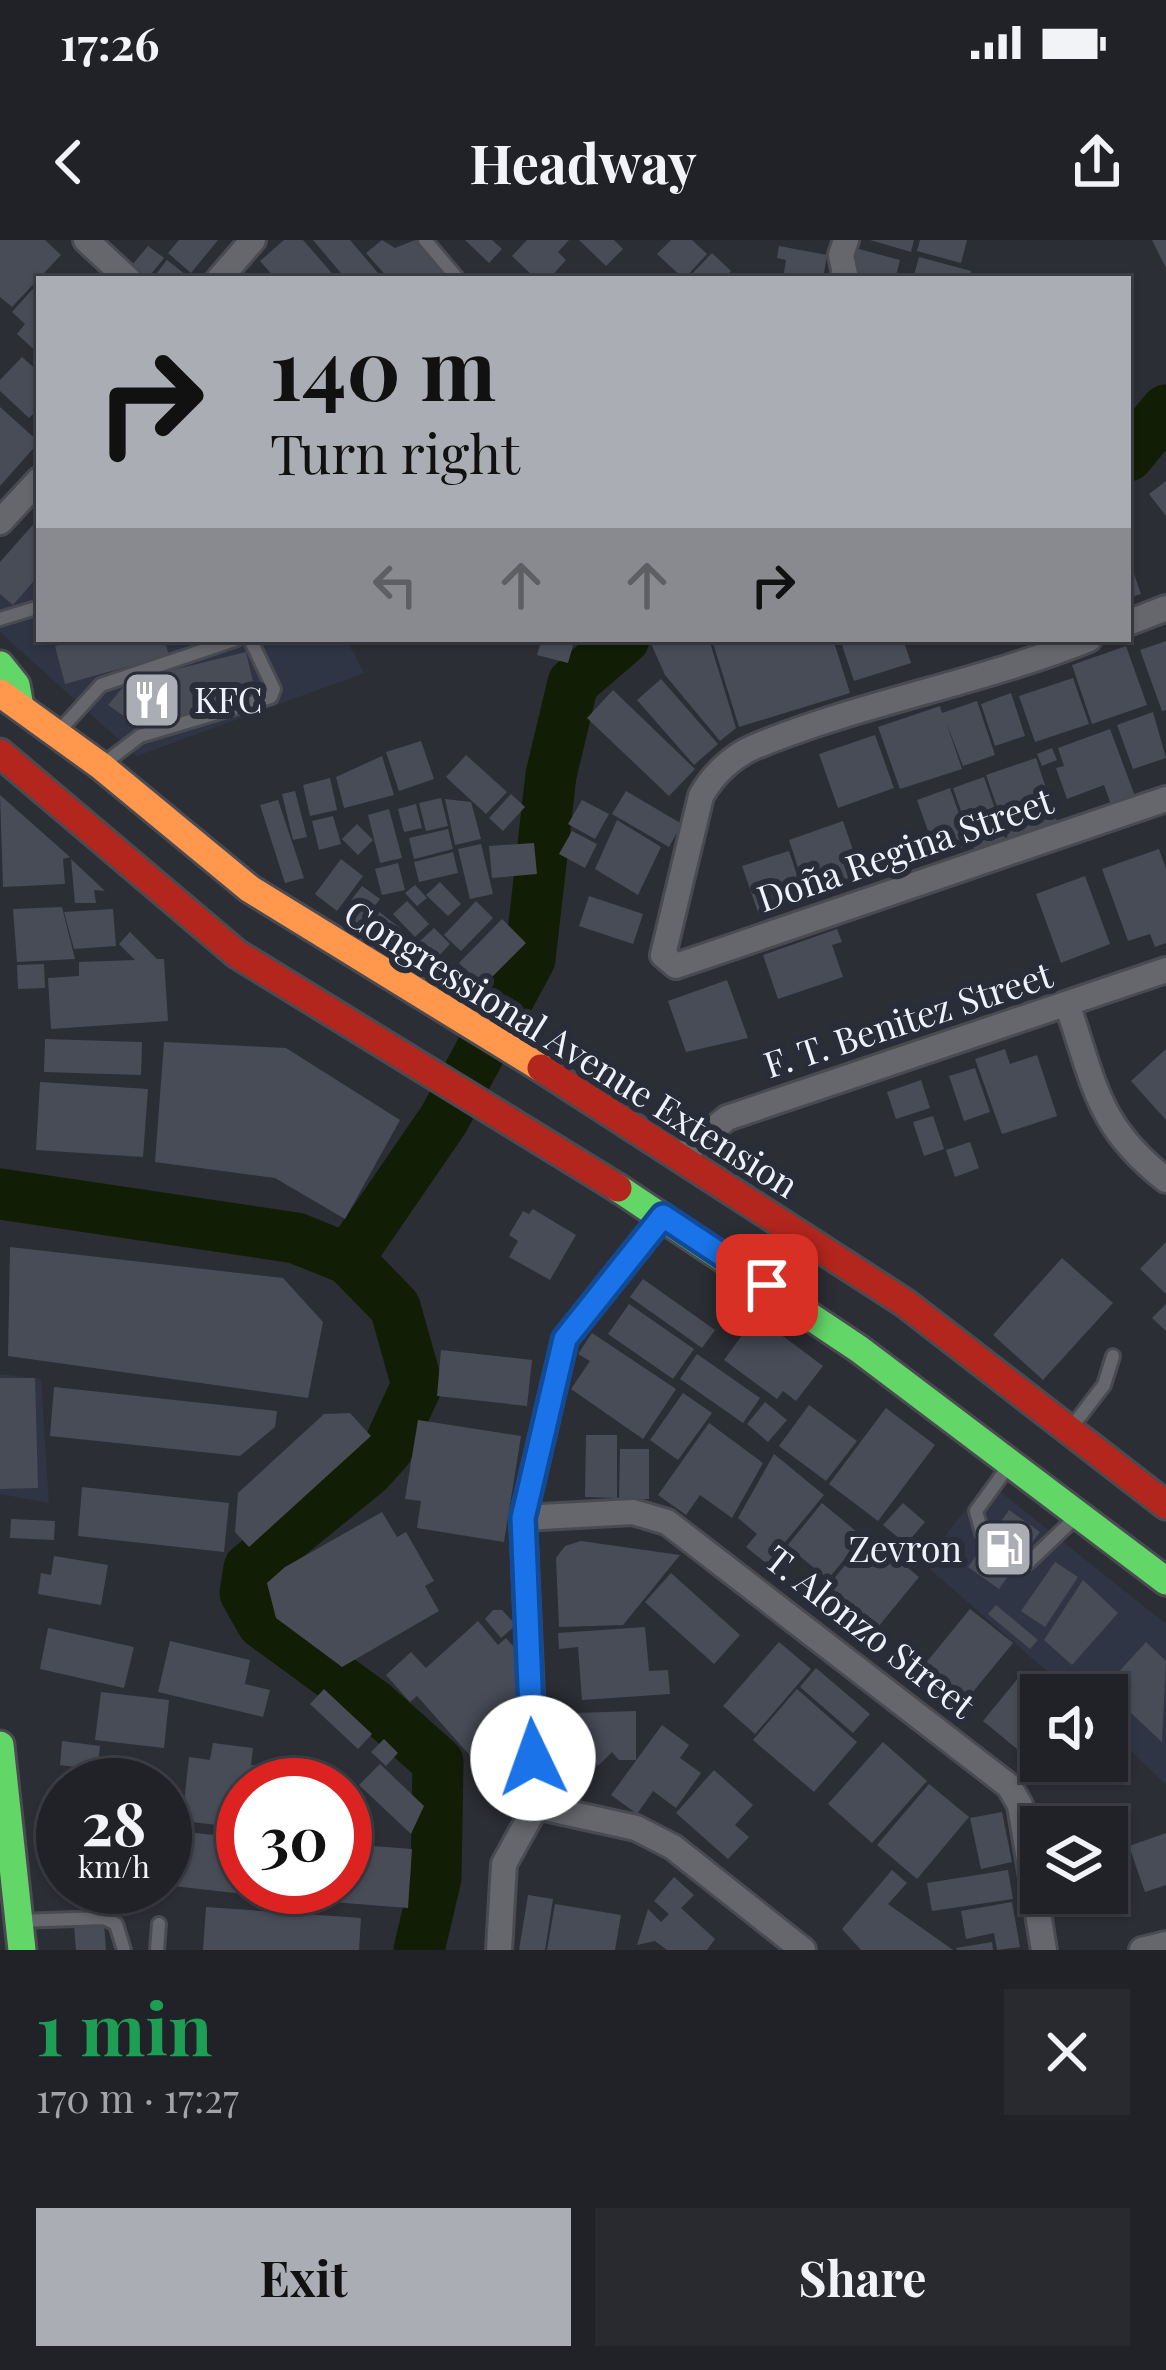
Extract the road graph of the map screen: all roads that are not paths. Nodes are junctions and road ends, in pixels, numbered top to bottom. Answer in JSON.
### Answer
{"nodes":[{"id":1,"x":86,"y":240,"type":"edge"},
{"id":2,"x":253,"y":240,"type":"edge"},
{"id":3,"x":425,"y":240,"type":"edge"},
{"id":4,"x":846,"y":240,"type":"edge"},
{"id":5,"x":125,"y":276,"type":"edge"},
{"id":6,"x":222,"y":276,"type":"edge"},
{"id":7,"x":455,"y":276,"type":"edge"},
{"id":8,"x":846,"y":276,"type":"edge"},
{"id":9,"x":36,"y":482,"type":"edge"},
{"id":10,"x":0,"y":522,"type":"edge"},
{"id":11,"x":1166,"y":608,"type":"edge"},
{"id":12,"x":36,"y":609,"type":"edge"},
{"id":13,"x":0,"y":619,"type":"edge"},
{"id":14,"x":1131,"y":622,"type":"edge"},
{"id":15,"x":229,"y":642,"type":"edge"},
{"id":16,"x":251,"y":642,"type":"edge"},
{"id":17,"x":1081,"y":642,"type":"edge"},
{"id":18,"x":0,"y":665,"type":"edge"},
{"id":19,"x":10,"y":700,"type":"edge"},
{"id":20,"x":56,"y":734,"type":"junction"},
{"id":21,"x":0,"y":752,"type":"edge"},
{"id":22,"x":101,"y":766,"type":"junction"},
{"id":23,"x":1166,"y":799,"type":"edge"},
{"id":24,"x":1166,"y":970,"type":"edge"},
{"id":25,"x":1068,"y":1007,"type":"junction"},
{"id":26,"x":682,"y":1155,"type":"junction"},
{"id":27,"x":1166,"y":1180,"type":"edge"},
{"id":28,"x":663,"y":1216,"type":"junction"},
{"id":29,"x":1113,"y":1356,"type":"dead end"},
{"id":30,"x":1070,"y":1429,"type":"junction"},
{"id":31,"x":1013,"y":1459,"type":"junction"},
{"id":32,"x":1166,"y":1505,"type":"edge"},
{"id":33,"x":1080,"y":1513,"type":"junction"},
{"id":34,"x":523,"y":1518,"type":"junction"},
{"id":35,"x":1166,"y":1581,"type":"edge"},
{"id":36,"x":0,"y":1745,"type":"edge"},
{"id":37,"x":2,"y":1787,"type":"edge"},
{"id":38,"x":536,"y":1806,"type":"junction"},
{"id":39,"x":18,"y":1921,"type":"junction"},
{"id":40,"x":159,"y":1924,"type":"dead end"},
{"id":41,"x":1166,"y":1944,"type":"edge"},
{"id":42,"x":22,"y":1950,"type":"edge"},
{"id":43,"x":124,"y":1950,"type":"edge"},
{"id":44,"x":157,"y":1950,"type":"edge"},
{"id":45,"x":499,"y":1950,"type":"edge"},
{"id":46,"x":803,"y":1950,"type":"edge"},
{"id":47,"x":1044,"y":1950,"type":"edge"},
{"id":48,"x":1142,"y":1950,"type":"edge"}],
"edges":[{"from":1,"to":5,"type":"street"},
{"from":2,"to":6,"type":"street"},
{"from":3,"to":7,"type":"lane"},
{"from":4,"to":8,"type":"street"},
{"from":9,"to":10,"type":"street"},
{"from":11,"to":14,"type":"street"},
{"from":12,"to":13,"type":"lane"},
{"from":15,"to":20,"type":"lane"},
{"from":16,"to":22,"type":"lane"},
{"from":17,"to":23,"type":"street","name":"Doña Regina Street"},
{"from":18,"to":19,"type":"main road"},
{"from":19,"to":20,"type":"main road","name":"Congressional Avenue Extension"},
{"from":20,"to":22,"type":"main road","name":"Congressional Avenue Extension"},
{"from":21,"to":28,"type":"main road"},
{"from":22,"to":26,"type":"main road","name":"Congressional Avenue Extension"},
{"from":24,"to":25,"type":"street","name":"F. T. Benitez Street"},
{"from":25,"to":26,"type":"street","name":"F. T. Benitez Street"},
{"from":25,"to":27,"type":"street"},
{"from":26,"to":30,"type":"main road","name":"Congressional Avenue Extension"},
{"from":28,"to":31,"type":"main road"},
{"from":28,"to":34,"type":"street"},
{"from":29,"to":30,"type":"lane"},
{"from":30,"to":32,"type":"main road","name":"Congressional Avenue Extension"},
{"from":31,"to":33,"type":"main road"},
{"from":31,"to":33,"type":"lane"},
{"from":33,"to":35,"type":"main road"},
{"from":34,"to":38,"type":"street"},
{"from":34,"to":47,"type":"street","name":"T. Alonzo Street"},
{"from":36,"to":37,"type":"main road"},
{"from":37,"to":39,"type":"main road"},
{"from":38,"to":45,"type":"street"},
{"from":38,"to":46,"type":"street"},
{"from":39,"to":42,"type":"main road"},
{"from":39,"to":43,"type":"lane"},
{"from":40,"to":44,"type":"lane"},
{"from":41,"to":48,"type":"street"}]}
